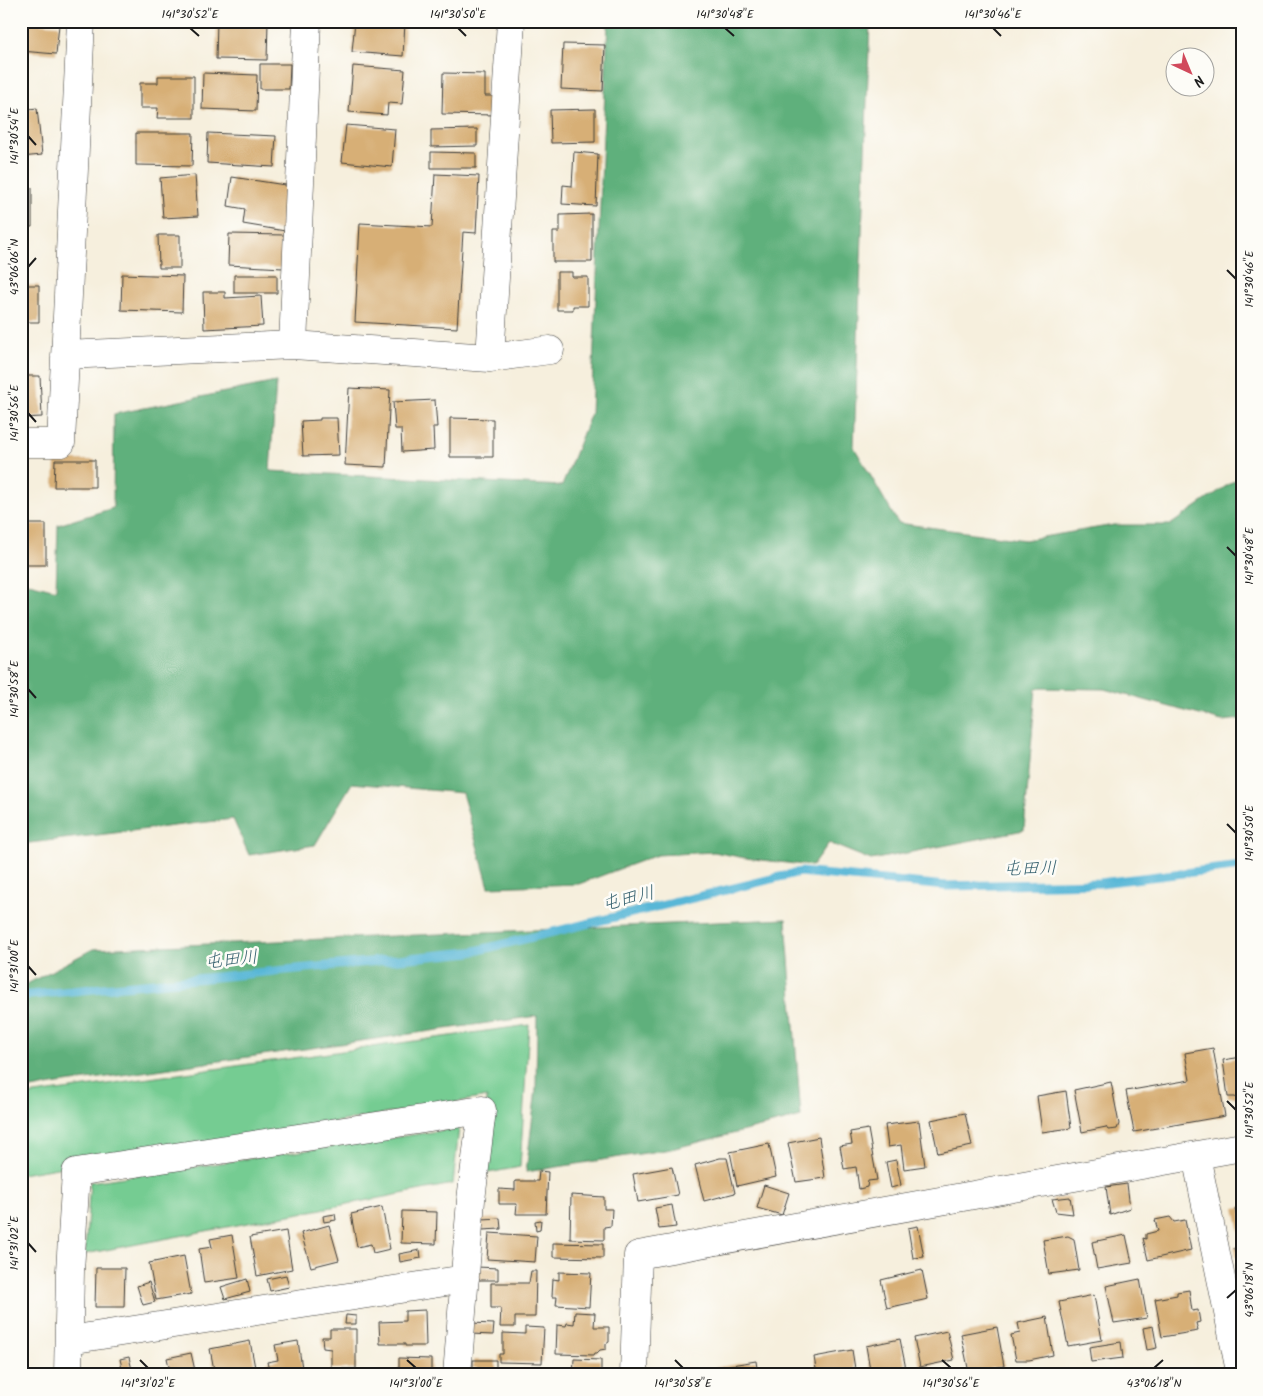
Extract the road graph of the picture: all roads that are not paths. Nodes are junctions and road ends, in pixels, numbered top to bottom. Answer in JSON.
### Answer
{"nodes":[{"id":1,"x":81,"y":21,"type":"edge"},
{"id":2,"x":308,"y":21,"type":"edge"},
{"id":3,"x":511,"y":21,"type":"edge"},
{"id":4,"x":293,"y":345,"type":"junction"},
{"id":5,"x":550,"y":350,"type":"dead end"},
{"id":6,"x":65,"y":355,"type":"junction"},
{"id":7,"x":490,"y":358,"type":"junction"},
{"id":8,"x":21,"y":442,"type":"edge"},
{"id":9,"x":1242,"y":1148,"type":"edge"},
{"id":10,"x":1196,"y":1156,"type":"junction"},
{"id":11,"x":465,"y":1279,"type":"junction"},
{"id":12,"x":69,"y":1340,"type":"junction"},
{"id":13,"x":1234,"y":1372,"type":"edge"},
{"id":14,"x":68,"y":1375,"type":"edge"},
{"id":15,"x":457,"y":1375,"type":"edge"},
{"id":16,"x":634,"y":1375,"type":"edge"}],
"edges":[{"from":1,"to":6,"type":"street"},
{"from":2,"to":4,"type":"street"},
{"from":3,"to":7,"type":"street"},
{"from":4,"to":6,"type":"street"},
{"from":4,"to":7,"type":"street"},
{"from":5,"to":7,"type":"street"},
{"from":6,"to":8,"type":"street"},
{"from":9,"to":10,"type":"street"},
{"from":10,"to":13,"type":"street"},
{"from":10,"to":16,"type":"street"},
{"from":11,"to":12,"type":"street"},
{"from":11,"to":12,"type":"street"},
{"from":11,"to":15,"type":"street"},
{"from":12,"to":14,"type":"street"}]}
